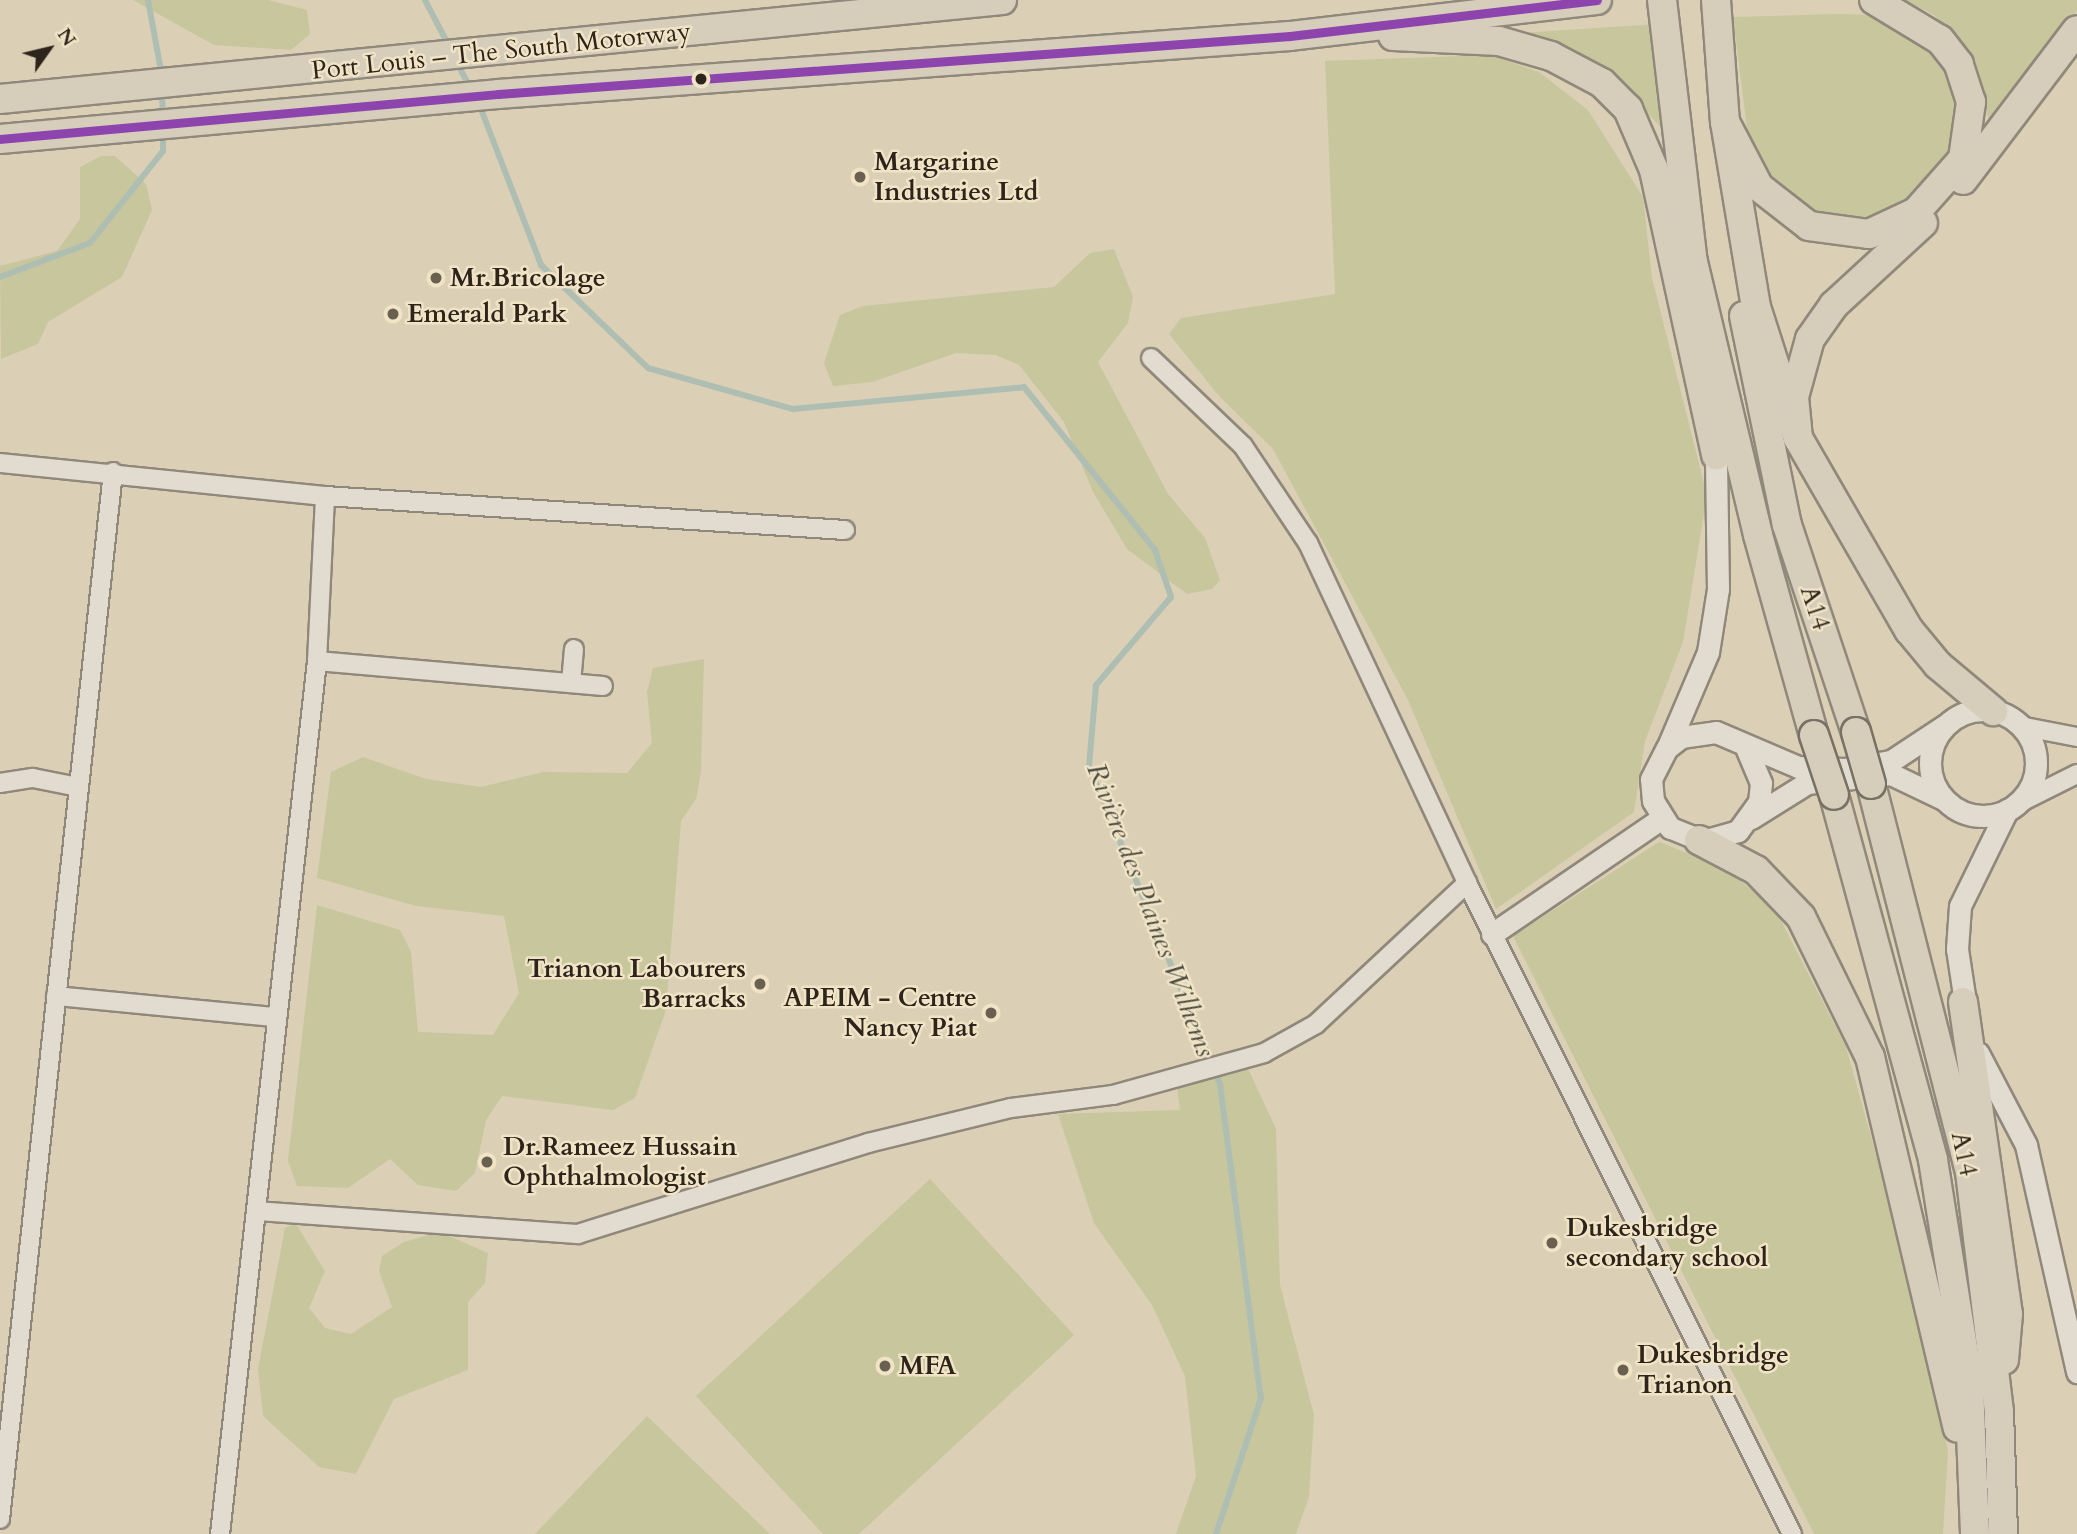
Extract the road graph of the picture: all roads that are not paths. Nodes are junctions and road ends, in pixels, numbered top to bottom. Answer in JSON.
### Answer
{"nodes":[{"id":1,"x":1002,"y":0,"type":"edge"},
{"id":2,"x":1597,"y":0,"type":"edge"},
{"id":3,"x":1662,"y":0,"type":"edge"},
{"id":4,"x":1702,"y":0,"type":"edge"},
{"id":5,"x":1716,"y":0,"type":"edge"},
{"id":6,"x":1874,"y":0,"type":"edge"},
{"id":7,"x":2077,"y":30,"type":"edge"},
{"id":8,"x":1290,"y":36,"type":"junction"},
{"id":9,"x":1712,"y":60,"type":"junction"},
{"id":10,"x":0,"y":99,"type":"edge"},
{"id":11,"x":1725,"y":122,"type":"junction"},
{"id":12,"x":0,"y":139,"type":"edge"},
{"id":13,"x":1733,"y":175,"type":"junction"},
{"id":14,"x":1693,"y":262,"type":"junction"},
{"id":15,"x":1741,"y":291,"type":"junction"},
{"id":16,"x":1152,"y":358,"type":"dead end"},
{"id":17,"x":1798,"y":438,"type":"junction"},
{"id":18,"x":1716,"y":455,"type":"junction"},
{"id":19,"x":0,"y":463,"type":"edge"},
{"id":20,"x":113,"y":471,"type":"junction"},
{"id":21,"x":325,"y":496,"type":"junction"},
{"id":22,"x":845,"y":530,"type":"dead end"},
{"id":23,"x":573,"y":649,"type":"dead end"},
{"id":24,"x":317,"y":661,"type":"junction"},
{"id":25,"x":571,"y":683,"type":"junction"},
{"id":26,"x":603,"y":686,"type":"dead end"},
{"id":27,"x":1993,"y":711,"type":"junction"},
{"id":28,"x":1944,"y":726,"type":"junction"},
{"id":29,"x":2020,"y":726,"type":"junction"},
{"id":30,"x":2077,"y":737,"type":"edge"},
{"id":31,"x":1667,"y":748,"type":"junction"},
{"id":32,"x":1747,"y":750,"type":"junction"},
{"id":33,"x":2077,"y":774,"type":"edge"},
{"id":34,"x":0,"y":783,"type":"edge"},
{"id":35,"x":78,"y":787,"type":"junction"},
{"id":36,"x":1945,"y":800,"type":"junction"},
{"id":37,"x":2012,"y":807,"type":"junction"},
{"id":38,"x":1662,"y":818,"type":"junction"},
{"id":39,"x":1751,"y":818,"type":"junction"},
{"id":40,"x":1699,"y":841,"type":"junction"},
{"id":41,"x":1466,"y":883,"type":"junction"},
{"id":42,"x":1492,"y":934,"type":"junction"},
{"id":43,"x":56,"y":996,"type":"junction"},
{"id":44,"x":1964,"y":1002,"type":"junction"},
{"id":45,"x":275,"y":1017,"type":"junction"},
{"id":46,"x":257,"y":1211,"type":"junction"},
{"id":47,"x":2077,"y":1372,"type":"edge"},
{"id":48,"x":1999,"y":1412,"type":"junction"},
{"id":49,"x":1973,"y":1485,"type":"junction"},
{"id":50,"x":0,"y":1520,"type":"edge"},
{"id":51,"x":220,"y":1534,"type":"edge"},
{"id":52,"x":1791,"y":1534,"type":"edge"},
{"id":53,"x":1975,"y":1534,"type":"edge"},
{"id":54,"x":2003,"y":1534,"type":"edge"}],
"edges":[{"from":1,"to":10,"type":"main road","name":"Port Louis – The South Motorway"},
{"from":2,"to":8,"type":"main road","name":"Port Louis – The South Motorway"},
{"from":3,"to":14,"type":"main road"},
{"from":4,"to":9,"type":"main road"},
{"from":5,"to":9,"type":"main road"},
{"from":6,"to":11,"type":"main road"},
{"from":7,"to":17,"type":"main road"},
{"from":8,"to":12,"type":"main road","name":"Port Louis – The South Motorway"},
{"from":8,"to":18,"type":"main road"},
{"from":9,"to":11,"type":"main road"},
{"from":9,"to":15,"type":"main road"},
{"from":11,"to":13,"type":"main road"},
{"from":13,"to":15,"type":"main road"},
{"from":13,"to":17,"type":"main road"},
{"from":14,"to":18,"type":"main road"},
{"from":14,"to":49,"type":"main road","name":"A14","bridge":true},
{"from":15,"to":48,"type":"main road","name":"A14","bridge":true},
{"from":16,"to":41,"type":"street"},
{"from":17,"to":27,"type":"main road"},
{"from":18,"to":31,"type":"street"},
{"from":19,"to":20,"type":"street"},
{"from":20,"to":21,"type":"street"},
{"from":20,"to":35,"type":"street"},
{"from":21,"to":22,"type":"street"},
{"from":21,"to":24,"type":"street"},
{"from":23,"to":25,"type":"street"},
{"from":24,"to":25,"type":"street"},
{"from":24,"to":45,"type":"street"},
{"from":25,"to":26,"type":"street"},
{"from":27,"to":28,"type":"street"},
{"from":27,"to":29,"type":"street"},
{"from":28,"to":32,"type":"street"},
{"from":28,"to":36,"type":"street"},
{"from":29,"to":30,"type":"street"},
{"from":29,"to":37,"type":"street"},
{"from":31,"to":32,"type":"street"},
{"from":31,"to":38,"type":"street"},
{"from":32,"to":39,"type":"street"},
{"from":33,"to":37,"type":"street"},
{"from":34,"to":35,"type":"street"},
{"from":35,"to":43,"type":"street"},
{"from":36,"to":37,"type":"street"},
{"from":36,"to":39,"type":"street"},
{"from":37,"to":44,"type":"street"},
{"from":38,"to":40,"type":"street"},
{"from":38,"to":42,"type":"street"},
{"from":39,"to":40,"type":"street"},
{"from":40,"to":49,"type":"main road"},
{"from":41,"to":42,"type":"street"},
{"from":41,"to":46,"type":"street"},
{"from":42,"to":52,"type":"street"},
{"from":43,"to":45,"type":"street"},
{"from":43,"to":50,"type":"street"},
{"from":44,"to":47,"type":"street"},
{"from":44,"to":48,"type":"main road"},
{"from":45,"to":46,"type":"street"},
{"from":46,"to":51,"type":"street"},
{"from":48,"to":54,"type":"main road","name":"A14"},
{"from":49,"to":53,"type":"main road","name":"A14"}]}
